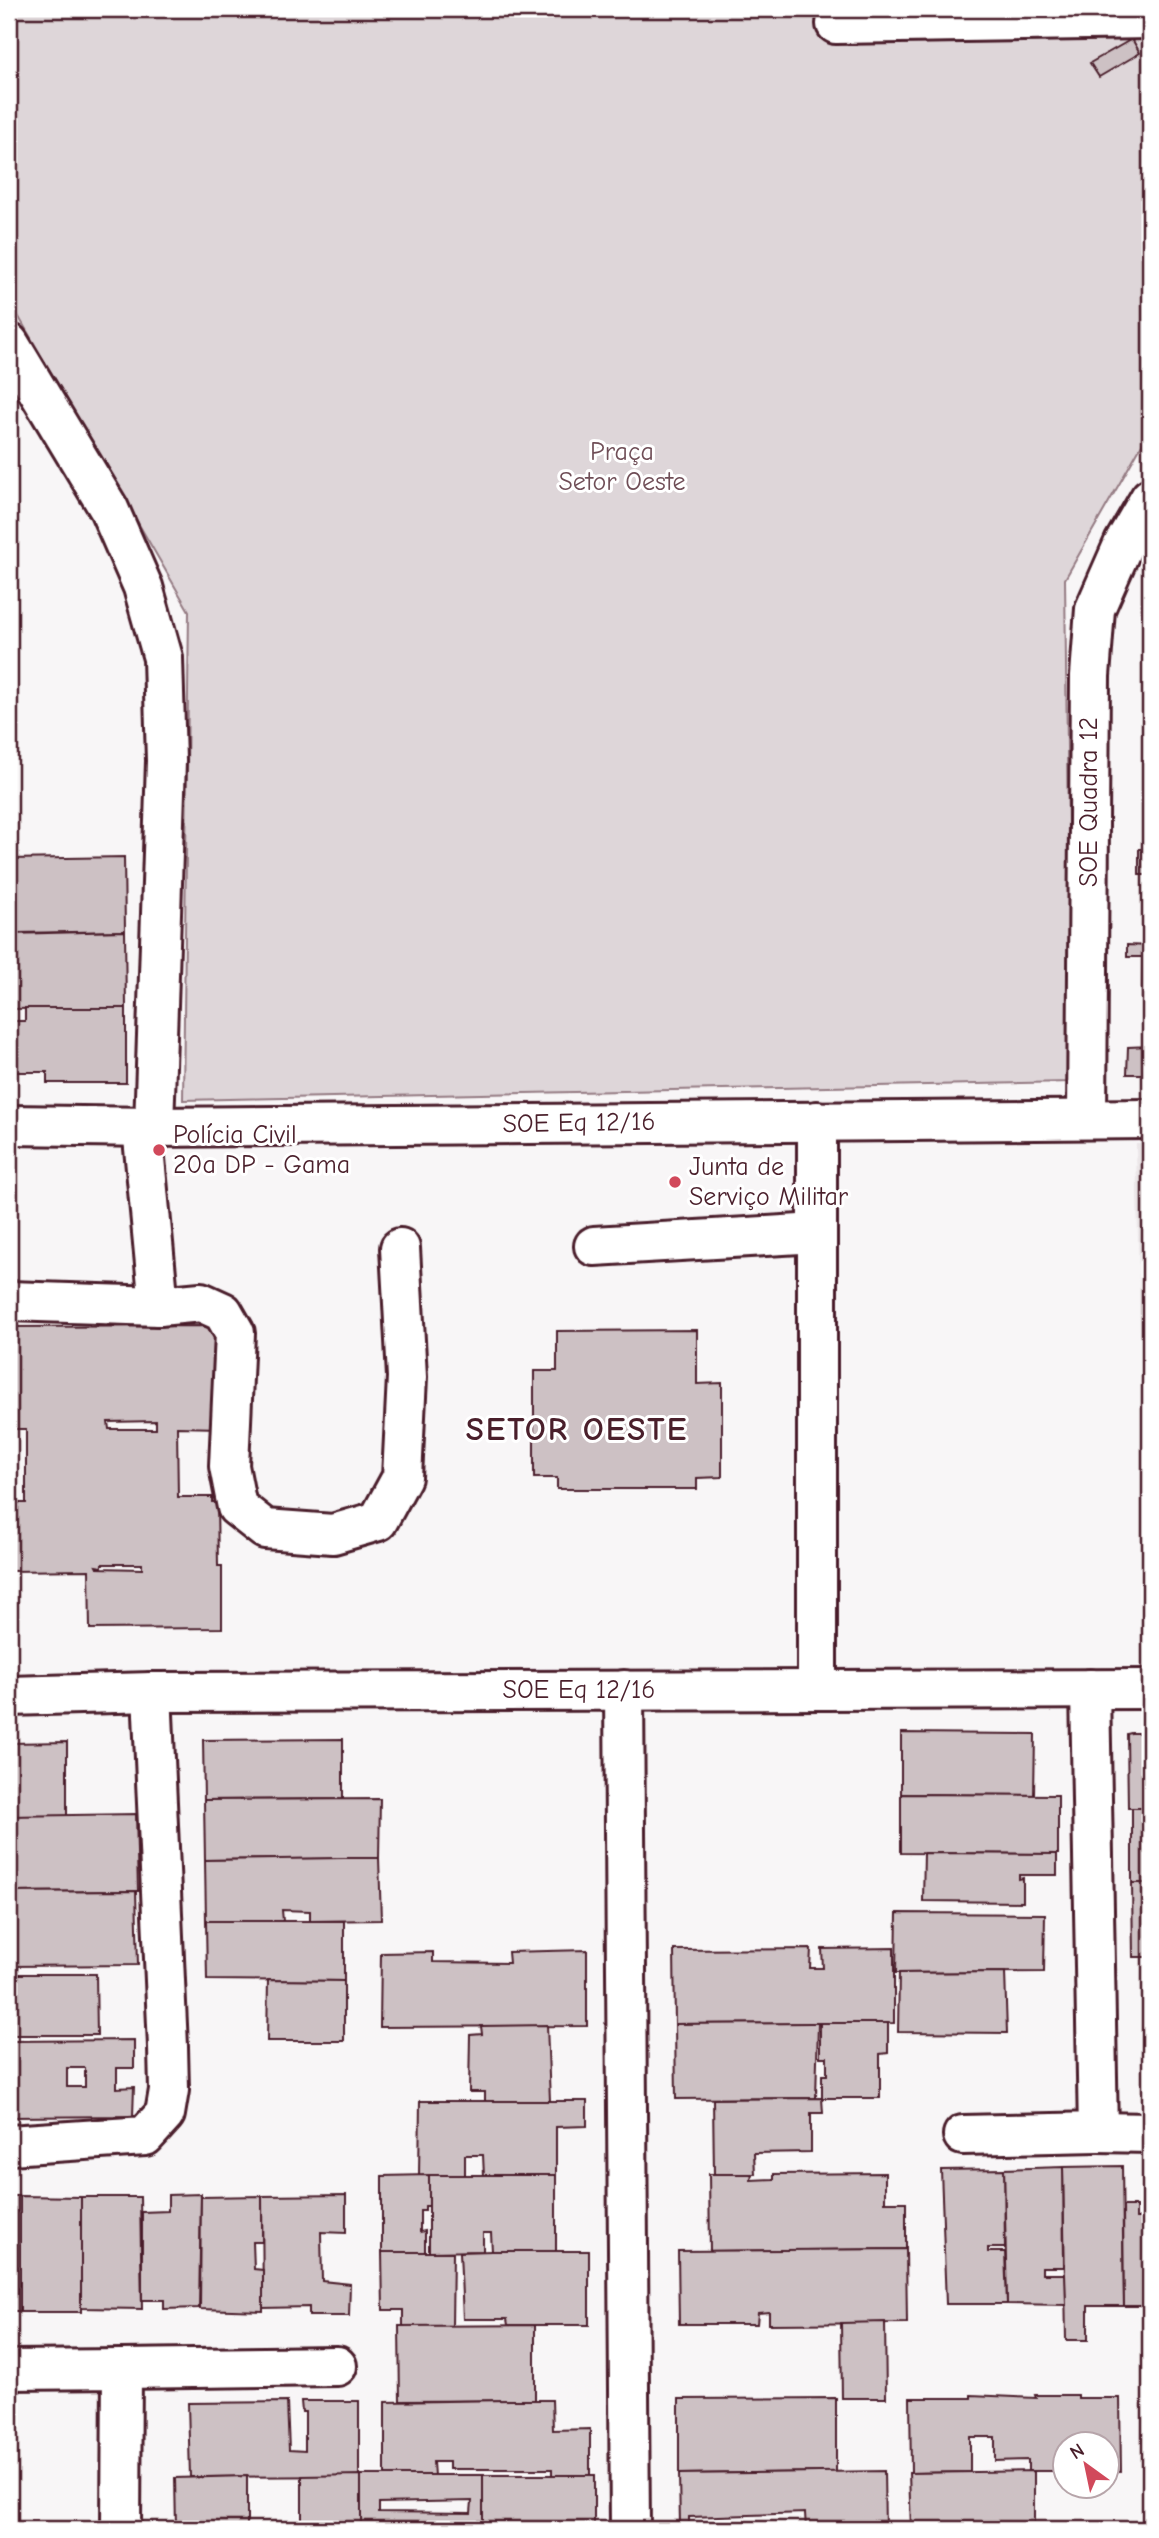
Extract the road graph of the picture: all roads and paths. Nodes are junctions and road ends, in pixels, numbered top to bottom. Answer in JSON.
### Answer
{"nodes":[{"id":1,"x":1150,"y":19,"type":"edge"},
{"id":2,"x":836,"y":24,"type":"dead end"},
{"id":3,"x":9,"y":343,"type":"edge"},
{"id":4,"x":1150,"y":498,"type":"edge"},
{"id":5,"x":1087,"y":1119,"type":"junction"},
{"id":6,"x":1150,"y":1119,"type":"edge"},
{"id":7,"x":817,"y":1121,"type":"junction"},
{"id":8,"x":9,"y":1125,"type":"edge"},
{"id":9,"x":148,"y":1127,"type":"junction"},
{"id":10,"x":817,"y":1233,"type":"junction"},
{"id":11,"x":594,"y":1246,"type":"dead end"},
{"id":12,"x":400,"y":1248,"type":"dead end"},
{"id":13,"x":9,"y":1301,"type":"edge"},
{"id":14,"x":159,"y":1307,"type":"junction"},
{"id":15,"x":817,"y":1689,"type":"junction"},
{"id":16,"x":1090,"y":1689,"type":"junction"},
{"id":17,"x":1150,"y":1689,"type":"edge"},
{"id":18,"x":624,"y":1690,"type":"junction"},
{"id":19,"x":152,"y":1692,"type":"junction"},
{"id":20,"x":9,"y":1696,"type":"edge"},
{"id":21,"x":1098,"y":2132,"type":"junction"},
{"id":22,"x":1150,"y":2133,"type":"edge"},
{"id":23,"x":963,"y":2135,"type":"dead end"},
{"id":24,"x":9,"y":2145,"type":"edge"},
{"id":25,"x":337,"y":2366,"type":"dead end"},
{"id":26,"x":122,"y":2369,"type":"junction"},
{"id":27,"x":9,"y":2370,"type":"edge"},
{"id":28,"x":121,"y":2529,"type":"edge"},
{"id":29,"x":630,"y":2529,"type":"edge"}],
"edges":[{"from":1,"to":2,"type":"street"},
{"from":3,"to":9,"type":"street"},
{"from":4,"to":5,"type":"street","name":"SOE Quadra 12"},
{"from":5,"to":6,"type":"street","name":"SOE Eq 12/16"},
{"from":5,"to":7,"type":"street","name":"SOE Eq 12/16"},
{"from":7,"to":9,"type":"street","name":"SOE Eq 12/16"},
{"from":7,"to":10,"type":"street"},
{"from":8,"to":9,"type":"street","name":"SOE Eq 12/16"},
{"from":9,"to":14,"type":"street"},
{"from":10,"to":11,"type":"street"},
{"from":10,"to":15,"type":"street"},
{"from":12,"to":14,"type":"street"},
{"from":13,"to":14,"type":"street"},
{"from":15,"to":16,"type":"street","name":"SOE Eq 12/16"},
{"from":15,"to":18,"type":"street","name":"SOE Eq 12/16"},
{"from":16,"to":17,"type":"street","name":"SOE Eq 12/16"},
{"from":16,"to":21,"type":"street"},
{"from":18,"to":19,"type":"street","name":"SOE Eq 12/16"},
{"from":18,"to":29,"type":"street"},
{"from":19,"to":20,"type":"street","name":"SOE Eq 12/16"},
{"from":19,"to":24,"type":"street"},
{"from":21,"to":22,"type":"street"},
{"from":21,"to":23,"type":"street"},
{"from":25,"to":26,"type":"street"},
{"from":26,"to":27,"type":"street"},
{"from":26,"to":28,"type":"street"}]}
